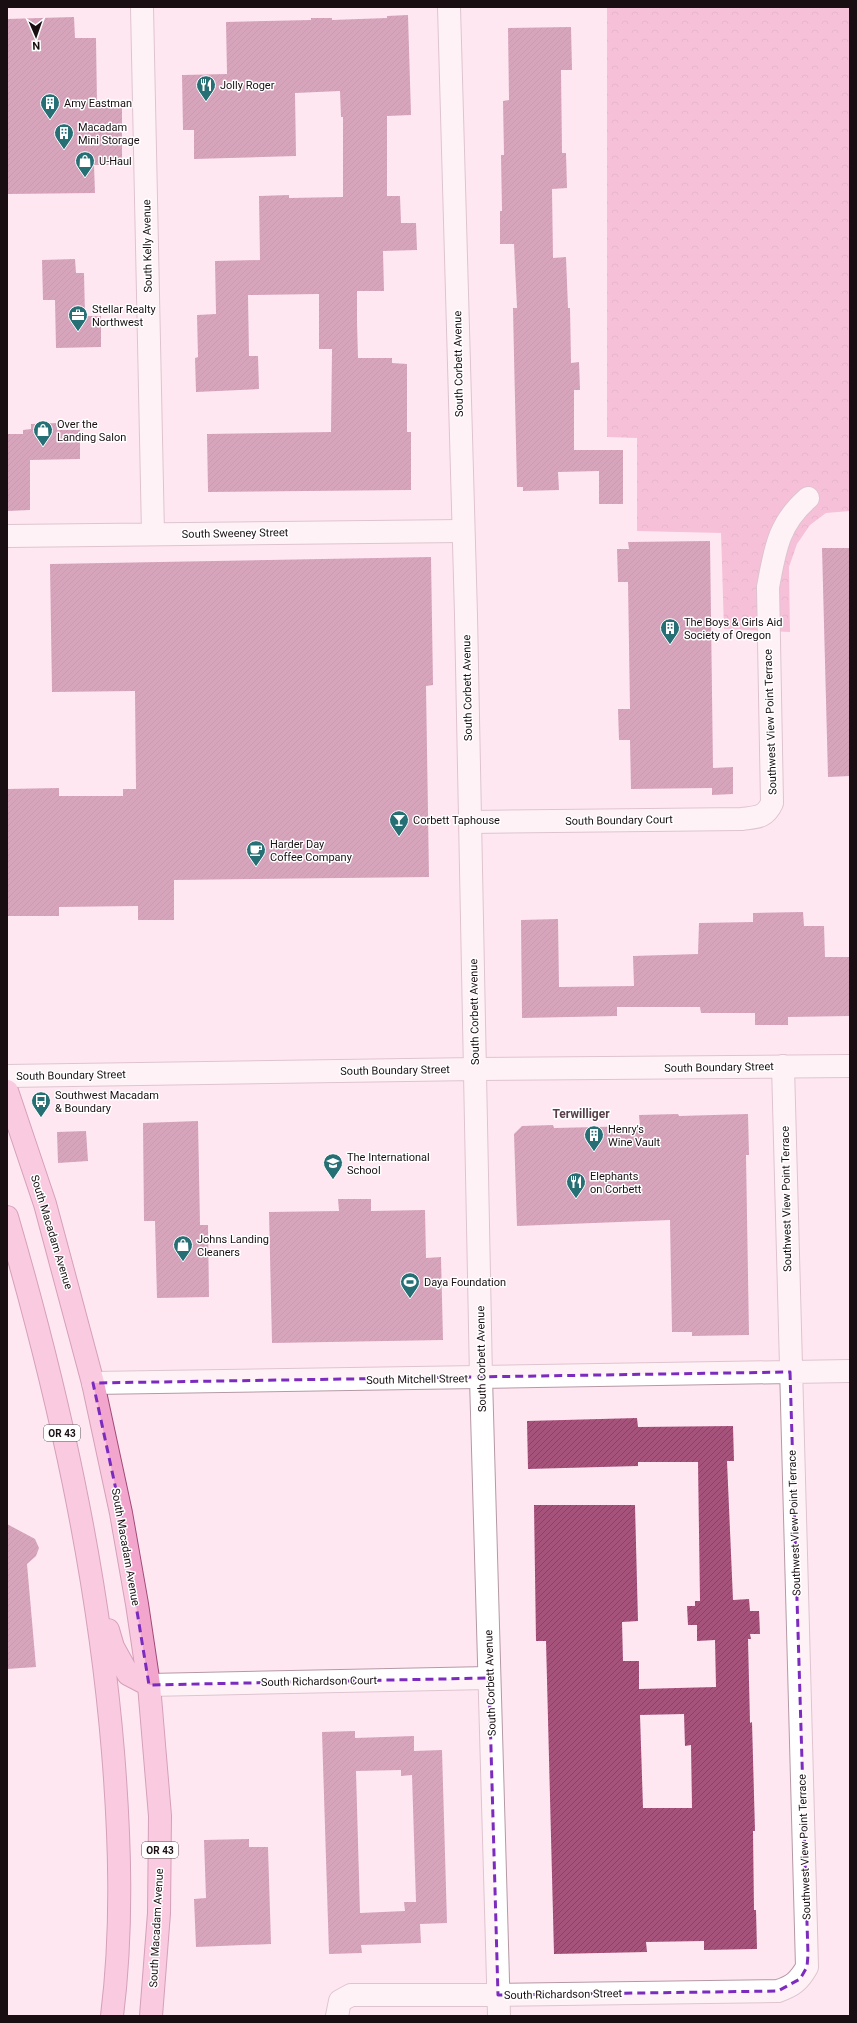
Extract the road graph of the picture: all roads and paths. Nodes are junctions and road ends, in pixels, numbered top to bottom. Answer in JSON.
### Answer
{"nodes":[{"id":1,"x":142,"y":7,"type":"edge"},
{"id":2,"x":450,"y":7,"type":"edge"},
{"id":3,"x":808,"y":498,"type":"dead end"},
{"id":4,"x":462,"y":531,"type":"junction"},
{"id":5,"x":153,"y":534,"type":"junction"},
{"id":6,"x":7,"y":536,"type":"edge"},
{"id":7,"x":767,"y":812,"type":"joint"},
{"id":8,"x":470,"y":822,"type":"junction"},
{"id":9,"x":783,"y":1066,"type":"junction"},
{"id":10,"x":850,"y":1066,"type":"edge"},
{"id":11,"x":474,"y":1069,"type":"junction"},
{"id":12,"x":7,"y":1076,"type":"edge"},
{"id":13,"x":7,"y":1091,"type":"edge"},
{"id":14,"x":7,"y":1217,"type":"edge"},
{"id":15,"x":850,"y":1371,"type":"edge"},
{"id":16,"x":790,"y":1372,"type":"junction"},
{"id":17,"x":481,"y":1378,"type":"junction"},
{"id":18,"x":93,"y":1382,"type":"junction"},
{"id":19,"x":91,"y":1573,"type":"junction"},
{"id":20,"x":489,"y":1678,"type":"junction"},
{"id":21,"x":149,"y":1685,"type":"junction"},
{"id":22,"x":800,"y":1979,"type":"joint"},
{"id":23,"x":498,"y":2006,"type":"edge"},
{"id":24,"x":112,"y":2016,"type":"edge"},
{"id":25,"x":151,"y":2016,"type":"edge"},
{"id":26,"x":337,"y":2016,"type":"edge"}],
"edges":[{"from":1,"to":5,"type":"street","name":"South Kelly Avenue"},
{"from":2,"to":4,"type":"street","name":"South Corbett Avenue"},
{"from":3,"to":7,"type":"street","name":"Southwest View Point Terrace"},
{"from":4,"to":5,"type":"street","name":"South Sweeney Street"},
{"from":4,"to":8,"type":"street","name":"South Corbett Avenue"},
{"from":5,"to":6,"type":"street","name":"South Sweeney Street"},
{"from":7,"to":8,"type":"street","name":"South Boundary Court"},
{"from":8,"to":11,"type":"street","name":"South Corbett Avenue"},
{"from":9,"to":10,"type":"street","name":"South Boundary Street"},
{"from":9,"to":11,"type":"street","name":"South Boundary Street"},
{"from":9,"to":16,"type":"street","name":"Southwest View Point Terrace"},
{"from":11,"to":12,"type":"street","name":"South Boundary Street"},
{"from":11,"to":17,"type":"street","name":"South Corbett Avenue"},
{"from":13,"to":18,"type":"main road","name":"South Macadam Avenue","number":"OR 43"},
{"from":14,"to":19,"type":"main road","number":"OR 43"},
{"from":15,"to":16,"type":"street","name":"South Mitchell Street"},
{"from":16,"to":17,"type":"street","name":"South Mitchell Street"},
{"from":16,"to":22,"type":"street","name":"Southwest View Point Terrace"},
{"from":17,"to":18,"type":"street","name":"South Mitchell Street"},
{"from":17,"to":20,"type":"street","name":"South Corbett Avenue"},
{"from":18,"to":21,"type":"main road","name":"South Macadam Avenue","number":"OR 43"},
{"from":19,"to":21,"type":"main road"},
{"from":19,"to":24,"type":"main road","number":"OR 43"},
{"from":20,"to":21,"type":"street","name":"South Richardson Court"},
{"from":20,"to":23,"type":"street","name":"South Corbett Avenue"},
{"from":21,"to":25,"type":"main road","name":"South Macadam Avenue","number":"OR 43"},
{"from":22,"to":23,"type":"street","name":"South Richardson Street"},
{"from":23,"to":26,"type":"street","name":"South Richardson Street"}]}
